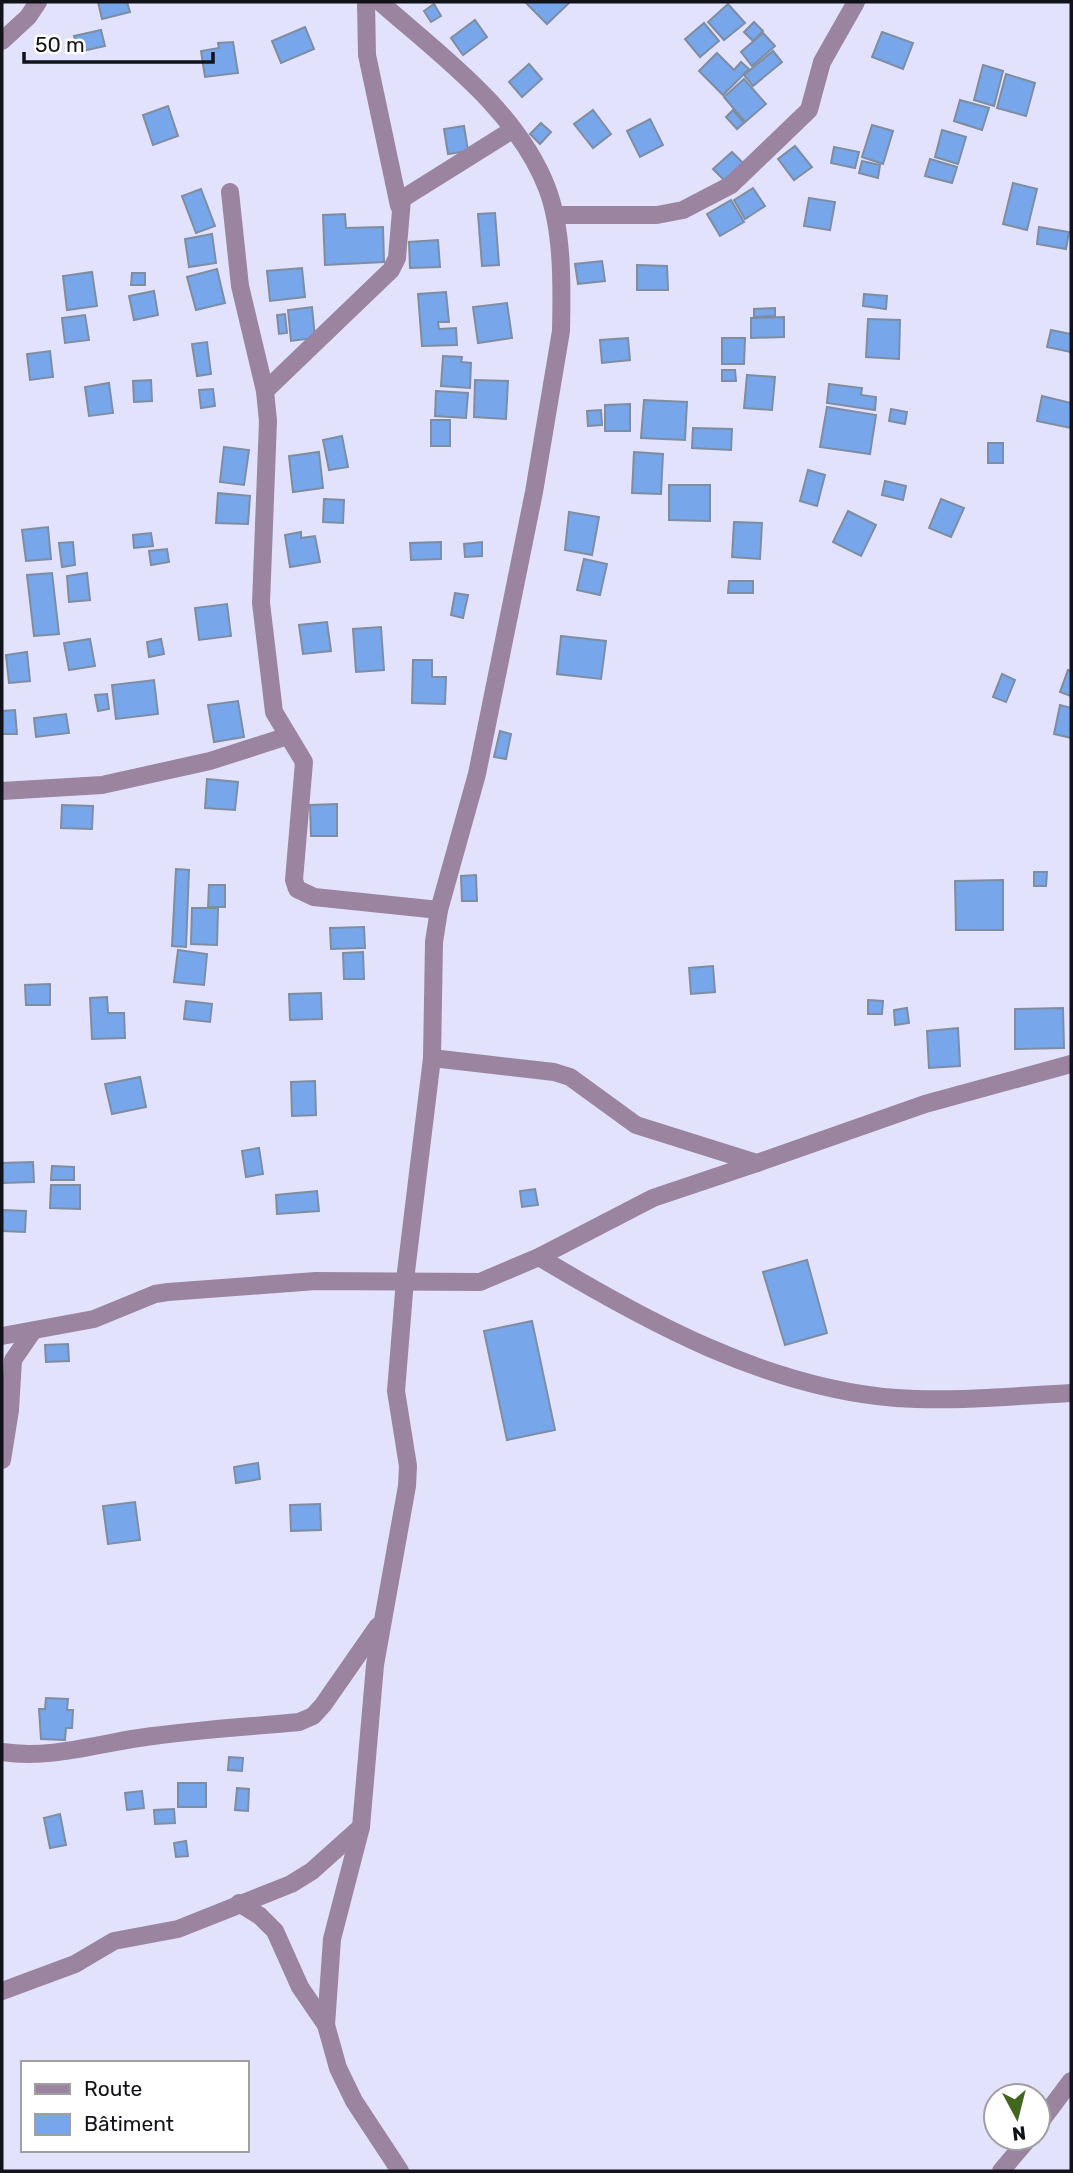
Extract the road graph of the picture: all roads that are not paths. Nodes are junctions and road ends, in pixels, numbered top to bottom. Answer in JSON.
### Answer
{"nodes":[{"id":1,"x":38,"y":2,"type":"edge"},
{"id":2,"x":366,"y":2,"type":"edge"},
{"id":3,"x":380,"y":2,"type":"edge"},
{"id":4,"x":856,"y":2,"type":"edge"},
{"id":5,"x":2,"y":41,"type":"edge"},
{"id":6,"x":512,"y":130,"type":"junction"},
{"id":7,"x":230,"y":192,"type":"dead end"},
{"id":8,"x":399,"y":206,"type":"junction"},
{"id":9,"x":555,"y":215,"type":"junction"},
{"id":10,"x":265,"y":391,"type":"junction"},
{"id":11,"x":288,"y":736,"type":"junction"},
{"id":12,"x":2,"y":791,"type":"edge"},
{"id":13,"x":439,"y":910,"type":"junction"},
{"id":14,"x":432,"y":1058,"type":"junction"},
{"id":15,"x":1071,"y":1065,"type":"edge"},
{"id":16,"x":757,"y":1163,"type":"junction"},
{"id":17,"x":539,"y":1257,"type":"junction"},
{"id":18,"x":405,"y":1280,"type":"junction"},
{"id":19,"x":33,"y":1331,"type":"junction"},
{"id":20,"x":2,"y":1336,"type":"edge"},
{"id":21,"x":1071,"y":1393,"type":"edge"},
{"id":22,"x":2,"y":1460,"type":"edge"},
{"id":23,"x":383,"y":1619,"type":"junction"},
{"id":24,"x":2,"y":1752,"type":"edge"},
{"id":25,"x":361,"y":1827,"type":"junction"},
{"id":26,"x":239,"y":1903,"type":"junction"},
{"id":27,"x":2,"y":1991,"type":"edge"},
{"id":28,"x":326,"y":2025,"type":"junction"},
{"id":29,"x":1071,"y":2081,"type":"edge"},
{"id":30,"x":1052,"y":2106,"type":"edge"},
{"id":31,"x":1017,"y":2152,"type":"edge"},
{"id":32,"x":400,"y":2171,"type":"edge"},
{"id":33,"x":1001,"y":2171,"type":"edge"}],
"edges":[{"from":1,"to":5,"type":"street"},
{"from":2,"to":8,"type":"street"},
{"from":3,"to":6,"type":"street"},
{"from":4,"to":9,"type":"street"},
{"from":6,"to":8,"type":"street"},
{"from":6,"to":9,"type":"street"},
{"from":7,"to":10,"type":"street"},
{"from":8,"to":10,"type":"street"},
{"from":9,"to":13,"type":"street"},
{"from":10,"to":11,"type":"street"},
{"from":11,"to":12,"type":"street"},
{"from":11,"to":13,"type":"street"},
{"from":13,"to":14,"type":"street"},
{"from":14,"to":16,"type":"street"},
{"from":14,"to":18,"type":"street"},
{"from":15,"to":16,"type":"street"},
{"from":16,"to":17,"type":"street"},
{"from":17,"to":18,"type":"street"},
{"from":17,"to":21,"type":"street"},
{"from":18,"to":19,"type":"street"},
{"from":18,"to":23,"type":"street"},
{"from":19,"to":20,"type":"street"},
{"from":19,"to":22,"type":"street"},
{"from":23,"to":24,"type":"street"},
{"from":23,"to":25,"type":"street"},
{"from":25,"to":26,"type":"street"},
{"from":25,"to":28,"type":"street"},
{"from":26,"to":27,"type":"street"},
{"from":26,"to":28,"type":"street"},
{"from":28,"to":32,"type":"street"},
{"from":29,"to":30,"type":"street"},
{"from":31,"to":33,"type":"street"}]}
